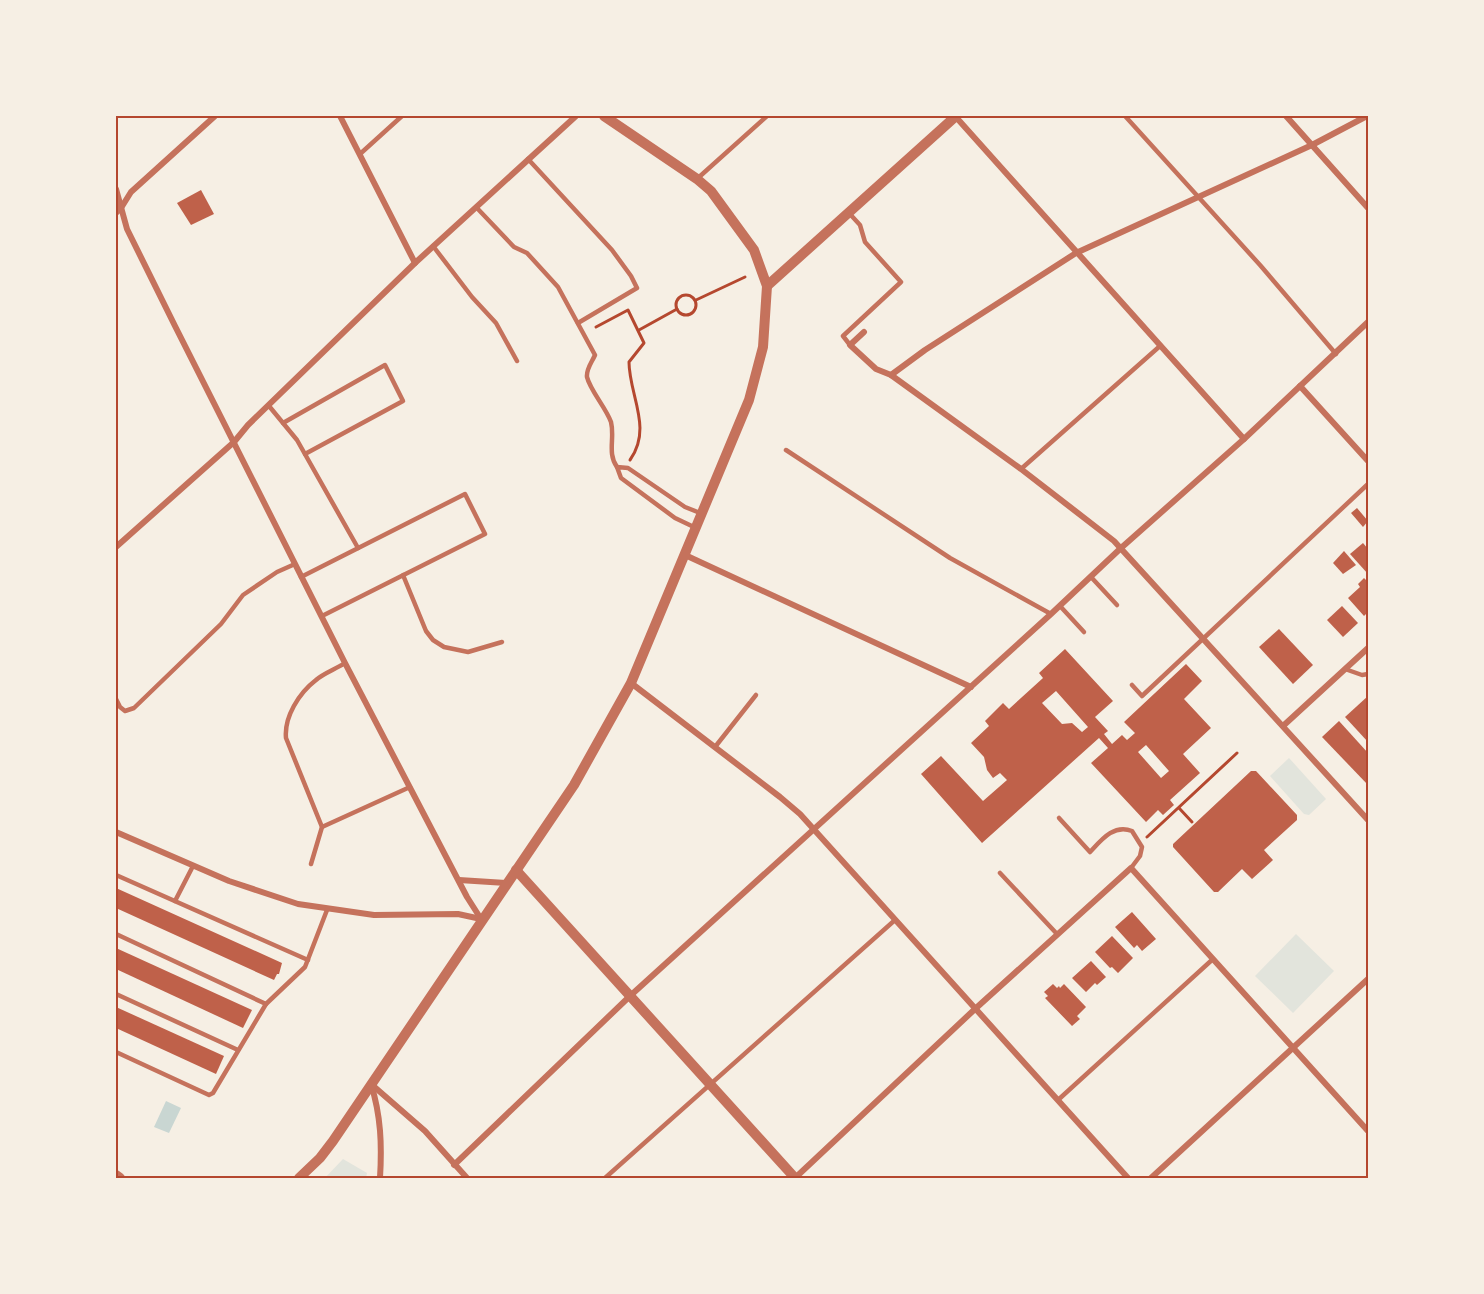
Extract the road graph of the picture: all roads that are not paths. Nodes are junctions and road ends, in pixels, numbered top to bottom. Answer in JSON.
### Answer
{"nodes":[{"id":1,"x":215,"y":116,"type":"edge"},
{"id":2,"x":340,"y":116,"type":"edge"},
{"id":3,"x":402,"y":116,"type":"edge"},
{"id":4,"x":576,"y":116,"type":"edge"},
{"id":5,"x":604,"y":116,"type":"edge"},
{"id":6,"x":767,"y":116,"type":"edge"},
{"id":7,"x":955,"y":116,"type":"edge"},
{"id":8,"x":1125,"y":116,"type":"edge"},
{"id":9,"x":1286,"y":116,"type":"edge"},
{"id":10,"x":1367,"y":116,"type":"edge"},
{"id":11,"x":1312,"y":145,"type":"junction"},
{"id":12,"x":360,"y":154,"type":"junction"},
{"id":13,"x":528,"y":159,"type":"junction"},
{"id":14,"x":697,"y":179,"type":"junction"},
{"id":15,"x":116,"y":189,"type":"edge"},
{"id":16,"x":1197,"y":196,"type":"junction"},
{"id":17,"x":475,"y":206,"type":"junction"},
{"id":18,"x":121,"y":208,"type":"junction"},
{"id":19,"x":1368,"y":208,"type":"edge"},
{"id":20,"x":116,"y":213,"type":"edge"},
{"id":21,"x":849,"y":213,"type":"junction"},
{"id":22,"x":433,"y":246,"type":"junction"},
{"id":23,"x":1076,"y":253,"type":"junction"},
{"id":24,"x":415,"y":263,"type":"junction"},
{"id":25,"x":767,"y":286,"type":"junction"},
{"id":26,"x":1368,"y":322,"type":"edge"},
{"id":27,"x":578,"y":323,"type":"junction"},
{"id":28,"x":864,"y":332,"type":"dead end"},
{"id":29,"x":850,"y":345,"type":"junction"},
{"id":30,"x":1160,"y":346,"type":"junction"},
{"id":31,"x":1336,"y":354,"type":"junction"},
{"id":32,"x":517,"y":361,"type":"dead end"},
{"id":33,"x":891,"y":375,"type":"junction"},
{"id":34,"x":1300,"y":386,"type":"junction"},
{"id":35,"x":269,"y":406,"type":"junction"},
{"id":36,"x":283,"y":423,"type":"junction"},
{"id":37,"x":1244,"y":439,"type":"junction"},
{"id":38,"x":234,"y":442,"type":"junction"},
{"id":39,"x":786,"y":450,"type":"dead end"},
{"id":40,"x":305,"y":454,"type":"junction"},
{"id":41,"x":1368,"y":461,"type":"edge"},
{"id":42,"x":617,"y":467,"type":"junction"},
{"id":43,"x":1021,"y":469,"type":"junction"},
{"id":44,"x":1368,"y":484,"type":"edge"},
{"id":45,"x":702,"y":514,"type":"junction"},
{"id":46,"x":696,"y":528,"type":"junction"},
{"id":47,"x":116,"y":548,"type":"edge"},
{"id":48,"x":358,"y":548,"type":"junction"},
{"id":49,"x":1121,"y":548,"type":"junction"},
{"id":50,"x":685,"y":555,"type":"junction"},
{"id":51,"x":295,"y":564,"type":"junction"},
{"id":52,"x":403,"y":575,"type":"junction"},
{"id":53,"x":301,"y":577,"type":"junction"},
{"id":54,"x":1091,"y":577,"type":"junction"},
{"id":55,"x":1117,"y":605,"type":"dead end"},
{"id":56,"x":1060,"y":606,"type":"junction"},
{"id":57,"x":1052,"y":614,"type":"junction"},
{"id":58,"x":322,"y":616,"type":"junction"},
{"id":59,"x":1084,"y":632,"type":"dead end"},
{"id":60,"x":1203,"y":638,"type":"junction"},
{"id":61,"x":502,"y":642,"type":"dead end"},
{"id":62,"x":1368,"y":648,"type":"edge"},
{"id":63,"x":345,"y":663,"type":"junction"},
{"id":64,"x":1345,"y":669,"type":"junction"},
{"id":65,"x":1368,"y":674,"type":"edge"},
{"id":66,"x":630,"y":683,"type":"junction"},
{"id":67,"x":1132,"y":685,"type":"dead end"},
{"id":68,"x":970,"y":687,"type":"junction"},
{"id":69,"x":756,"y":696,"type":"dead end"},
{"id":70,"x":116,"y":699,"type":"edge"},
{"id":71,"x":1283,"y":726,"type":"junction"},
{"id":72,"x":715,"y":747,"type":"junction"},
{"id":73,"x":410,"y":787,"type":"junction"},
{"id":74,"x":1366,"y":811,"type":"edge"},
{"id":75,"x":1059,"y":818,"type":"dead end"},
{"id":76,"x":1368,"y":820,"type":"edge"},
{"id":77,"x":322,"y":827,"type":"junction"},
{"id":78,"x":813,"y":831,"type":"junction"},
{"id":79,"x":116,"y":832,"type":"edge"},
{"id":80,"x":310,"y":864,"type":"dead end"},
{"id":81,"x":193,"y":866,"type":"junction"},
{"id":82,"x":1131,"y":868,"type":"junction"},
{"id":83,"x":516,"y":870,"type":"junction"},
{"id":84,"x":1000,"y":873,"type":"dead end"},
{"id":85,"x":116,"y":875,"type":"edge"},
{"id":86,"x":459,"y":880,"type":"junction"},
{"id":87,"x":506,"y":883,"type":"junction"},
{"id":88,"x":175,"y":901,"type":"junction"},
{"id":89,"x":327,"y":910,"type":"junction"},
{"id":90,"x":481,"y":920,"type":"junction"},
{"id":91,"x":895,"y":920,"type":"junction"},
{"id":92,"x":116,"y":934,"type":"edge"},
{"id":93,"x":1057,"y":934,"type":"junction"},
{"id":94,"x":1213,"y":959,"type":"junction"},
{"id":95,"x":308,"y":960,"type":"junction"},
{"id":96,"x":1368,"y":979,"type":"edge"},
{"id":97,"x":116,"y":994,"type":"edge"},
{"id":98,"x":630,"y":996,"type":"junction"},
{"id":99,"x":266,"y":1004,"type":"junction"},
{"id":100,"x":975,"y":1009,"type":"junction"},
{"id":101,"x":1293,"y":1048,"type":"junction"},
{"id":102,"x":238,"y":1050,"type":"junction"},
{"id":103,"x":116,"y":1052,"type":"edge"},
{"id":104,"x":370,"y":1083,"type":"junction"},
{"id":105,"x":710,"y":1084,"type":"junction"},
{"id":106,"x":1058,"y":1100,"type":"junction"},
{"id":107,"x":1368,"y":1131,"type":"edge"},
{"id":108,"x":454,"y":1165,"type":"junction"},
{"id":109,"x":116,"y":1175,"type":"edge"},
{"id":110,"x":794,"y":1178,"type":"edge"},
{"id":111,"x":120,"y":1179,"type":"edge"},
{"id":112,"x":299,"y":1179,"type":"edge"},
{"id":113,"x":380,"y":1179,"type":"edge"},
{"id":114,"x":467,"y":1179,"type":"edge"},
{"id":115,"x":604,"y":1179,"type":"edge"},
{"id":116,"x":1128,"y":1179,"type":"edge"},
{"id":117,"x":1151,"y":1179,"type":"edge"}],
"edges":[{"from":1,"to":18,"type":"street"},
{"from":2,"to":12,"type":"street"},
{"from":3,"to":12,"type":"lane"},
{"from":4,"to":13,"type":"street"},
{"from":5,"to":14,"type":"street"},
{"from":6,"to":14,"type":"lane"},
{"from":7,"to":21,"type":"street"},
{"from":7,"to":23,"type":"street"},
{"from":8,"to":16,"type":"lane"},
{"from":9,"to":11,"type":"street"},
{"from":10,"to":11,"type":"street"},
{"from":11,"to":16,"type":"street"},
{"from":11,"to":19,"type":"street"},
{"from":12,"to":24,"type":"street"},
{"from":13,"to":17,"type":"street"},
{"from":13,"to":27,"type":"lane"},
{"from":14,"to":25,"type":"street"},
{"from":15,"to":18,"type":"street"},
{"from":16,"to":23,"type":"street"},
{"from":16,"to":31,"type":"lane"},
{"from":17,"to":22,"type":"street"},
{"from":17,"to":27,"type":"lane"},
{"from":18,"to":20,"type":"street"},
{"from":18,"to":38,"type":"street"},
{"from":21,"to":25,"type":"street"},
{"from":21,"to":29,"type":"lane"},
{"from":22,"to":24,"type":"street"},
{"from":22,"to":32,"type":"lane"},
{"from":23,"to":30,"type":"street"},
{"from":23,"to":33,"type":"street"},
{"from":24,"to":35,"type":"street"},
{"from":25,"to":45,"type":"street"},
{"from":26,"to":31,"type":"street"},
{"from":27,"to":42,"type":"lane"},
{"from":28,"to":29,"type":"street"},
{"from":29,"to":33,"type":"street"},
{"from":30,"to":37,"type":"street"},
{"from":30,"to":43,"type":"lane"},
{"from":31,"to":34,"type":"street"},
{"from":33,"to":43,"type":"street"},
{"from":34,"to":37,"type":"street"},
{"from":34,"to":41,"type":"street"},
{"from":35,"to":36,"type":"lane"},
{"from":35,"to":38,"type":"street"},
{"from":36,"to":40,"type":"lane"},
{"from":36,"to":40,"type":"lane"},
{"from":37,"to":49,"type":"street"},
{"from":38,"to":47,"type":"street"},
{"from":38,"to":51,"type":"street"},
{"from":39,"to":57,"type":"lane"},
{"from":40,"to":48,"type":"lane"},
{"from":42,"to":45,"type":"lane"},
{"from":42,"to":46,"type":"lane"},
{"from":43,"to":49,"type":"street"},
{"from":44,"to":60,"type":"lane"},
{"from":45,"to":46,"type":"street"},
{"from":46,"to":50,"type":"street"},
{"from":48,"to":52,"type":"lane"},
{"from":48,"to":53,"type":"lane"},
{"from":49,"to":54,"type":"street"},
{"from":49,"to":60,"type":"street"},
{"from":50,"to":66,"type":"street"},
{"from":50,"to":68,"type":"street"},
{"from":51,"to":53,"type":"street"},
{"from":51,"to":70,"type":"lane"},
{"from":52,"to":58,"type":"lane"},
{"from":52,"to":61,"type":"lane"},
{"from":53,"to":58,"type":"street"},
{"from":54,"to":55,"type":"lane"},
{"from":54,"to":56,"type":"street"},
{"from":56,"to":57,"type":"street"},
{"from":56,"to":59,"type":"lane"},
{"from":57,"to":68,"type":"street"},
{"from":58,"to":63,"type":"street"},
{"from":60,"to":67,"type":"lane"},
{"from":60,"to":71,"type":"street"},
{"from":62,"to":64,"type":"street"},
{"from":63,"to":73,"type":"street"},
{"from":63,"to":77,"type":"lane"},
{"from":64,"to":65,"type":"lane"},
{"from":64,"to":71,"type":"street"},
{"from":66,"to":72,"type":"street"},
{"from":66,"to":83,"type":"street"},
{"from":68,"to":78,"type":"street"},
{"from":69,"to":72,"type":"lane"},
{"from":71,"to":74,"type":"street"},
{"from":72,"to":78,"type":"street"},
{"from":73,"to":77,"type":"lane"},
{"from":73,"to":86,"type":"street"},
{"from":74,"to":76,"type":"street"},
{"from":75,"to":82,"type":"lane"},
{"from":77,"to":80,"type":"lane"},
{"from":78,"to":91,"type":"street"},
{"from":78,"to":98,"type":"street"},
{"from":79,"to":81,"type":"street"},
{"from":81,"to":88,"type":"lane"},
{"from":81,"to":89,"type":"street"},
{"from":82,"to":93,"type":"street"},
{"from":82,"to":94,"type":"street"},
{"from":83,"to":87,"type":"street"},
{"from":83,"to":98,"type":"street"},
{"from":84,"to":93,"type":"lane"},
{"from":85,"to":88,"type":"lane"},
{"from":86,"to":87,"type":"street"},
{"from":86,"to":90,"type":"street"},
{"from":87,"to":90,"type":"street"},
{"from":88,"to":95,"type":"lane"},
{"from":89,"to":90,"type":"street"},
{"from":89,"to":95,"type":"lane"},
{"from":90,"to":104,"type":"street"},
{"from":91,"to":100,"type":"street"},
{"from":91,"to":105,"type":"lane"},
{"from":92,"to":99,"type":"lane"},
{"from":93,"to":100,"type":"street"},
{"from":94,"to":101,"type":"street"},
{"from":94,"to":106,"type":"lane"},
{"from":95,"to":99,"type":"lane"},
{"from":96,"to":101,"type":"street"},
{"from":97,"to":102,"type":"lane"},
{"from":98,"to":105,"type":"street"},
{"from":98,"to":108,"type":"street"},
{"from":99,"to":102,"type":"lane"},
{"from":100,"to":106,"type":"street"},
{"from":100,"to":110,"type":"street"},
{"from":101,"to":107,"type":"street"},
{"from":101,"to":117,"type":"street"},
{"from":102,"to":103,"type":"lane"},
{"from":104,"to":108,"type":"street"},
{"from":104,"to":112,"type":"street"},
{"from":104,"to":113,"type":"street"},
{"from":105,"to":110,"type":"street"},
{"from":105,"to":115,"type":"lane"},
{"from":106,"to":116,"type":"street"},
{"from":108,"to":114,"type":"street"},
{"from":109,"to":111,"type":"street"}]}
